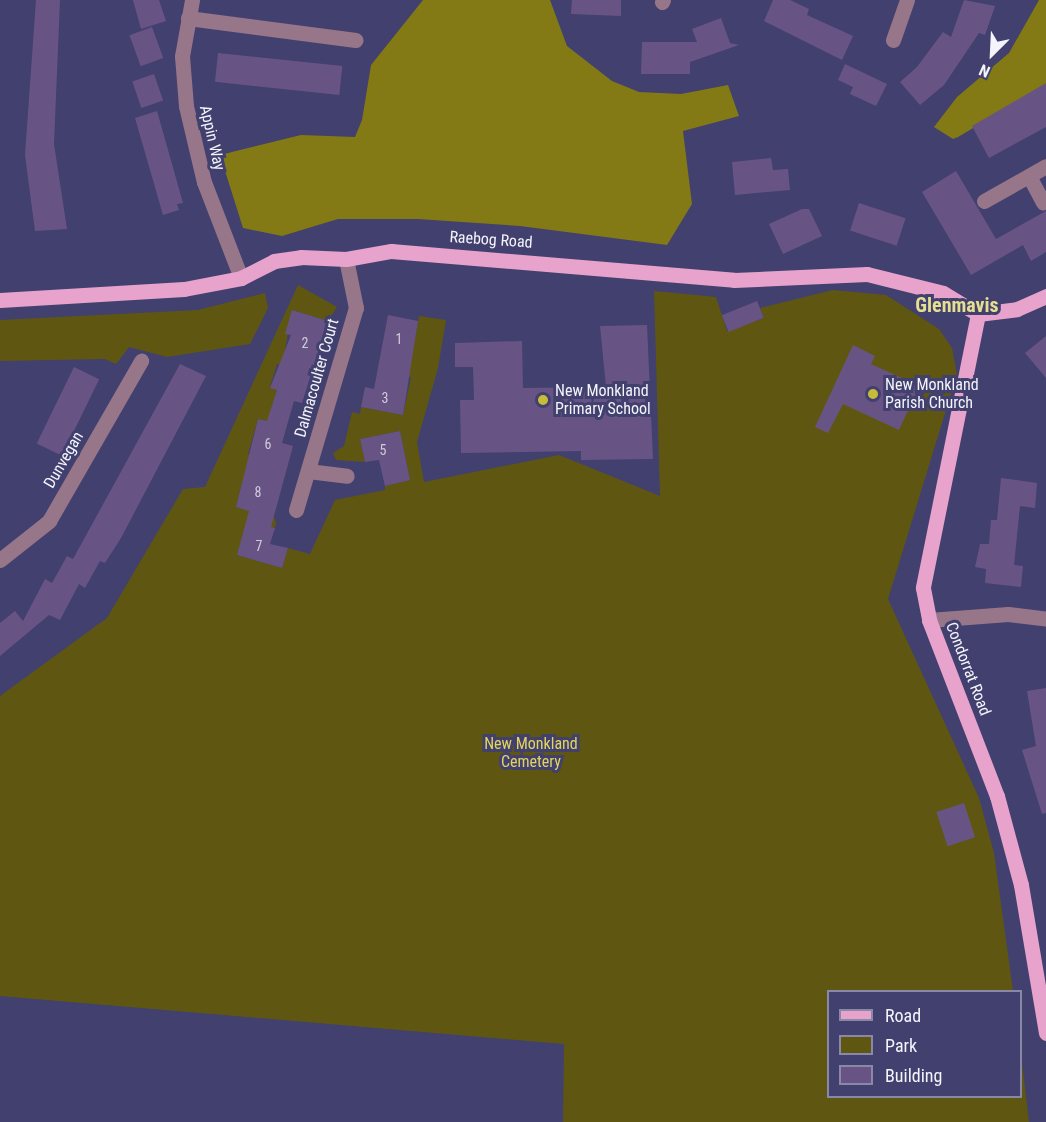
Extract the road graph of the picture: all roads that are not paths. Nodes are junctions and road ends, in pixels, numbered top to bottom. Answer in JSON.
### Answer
{"nodes":[{"id":1,"x":192,"y":0,"type":"edge"},
{"id":2,"x":907,"y":0,"type":"edge"},
{"id":3,"x":188,"y":18,"type":"junction"},
{"id":4,"x":356,"y":40,"type":"dead end"},
{"id":5,"x":893,"y":40,"type":"dead end"},
{"id":6,"x":1046,"y":166,"type":"edge"},
{"id":7,"x":1029,"y":176,"type":"junction"},
{"id":8,"x":984,"y":201,"type":"dead end"},
{"id":9,"x":1043,"y":202,"type":"dead end"},
{"id":10,"x":346,"y":259,"type":"junction"},
{"id":11,"x":241,"y":278,"type":"junction"},
{"id":12,"x":1046,"y":296,"type":"edge"},
{"id":13,"x":0,"y":300,"type":"edge"},
{"id":14,"x":978,"y":314,"type":"junction"},
{"id":15,"x":141,"y":361,"type":"dead end"},
{"id":16,"x":308,"y":471,"type":"junction"},
{"id":17,"x":347,"y":476,"type":"dead end"},
{"id":18,"x":296,"y":510,"type":"dead end"},
{"id":19,"x":0,"y":560,"type":"edge"},
{"id":20,"x":1046,"y":619,"type":"edge"},
{"id":21,"x":929,"y":620,"type":"junction"},
{"id":22,"x":1043,"y":993,"type":"edge"},
{"id":23,"x":1046,"y":1033,"type":"edge"}],
"edges":[{"from":1,"to":3,"type":"street","name":"Appin Way"},
{"from":2,"to":5,"type":"street"},
{"from":3,"to":4,"type":"street"},
{"from":3,"to":11,"type":"street","name":"Appin Way"},
{"from":6,"to":7,"type":"street"},
{"from":7,"to":8,"type":"street"},
{"from":7,"to":9,"type":"street"},
{"from":10,"to":11,"type":"main road","name":"Raebog Road"},
{"from":10,"to":14,"type":"main road","name":"Raebog Road"},
{"from":10,"to":16,"type":"street","name":"Dalmacoulter Court"},
{"from":11,"to":13,"type":"main road","name":"Raebog Road"},
{"from":12,"to":14,"type":"main road"},
{"from":14,"to":21,"type":"main road","name":"Condorrat Road"},
{"from":15,"to":19,"type":"street","name":"Dunvegan"},
{"from":16,"to":17,"type":"street"},
{"from":16,"to":18,"type":"street","name":"Dalmacoulter Court"},
{"from":20,"to":21,"type":"street"},
{"from":21,"to":22,"type":"main road","name":"Condorrat Road"},
{"from":22,"to":23,"type":"main road","name":"Condorrat Road"}]}
